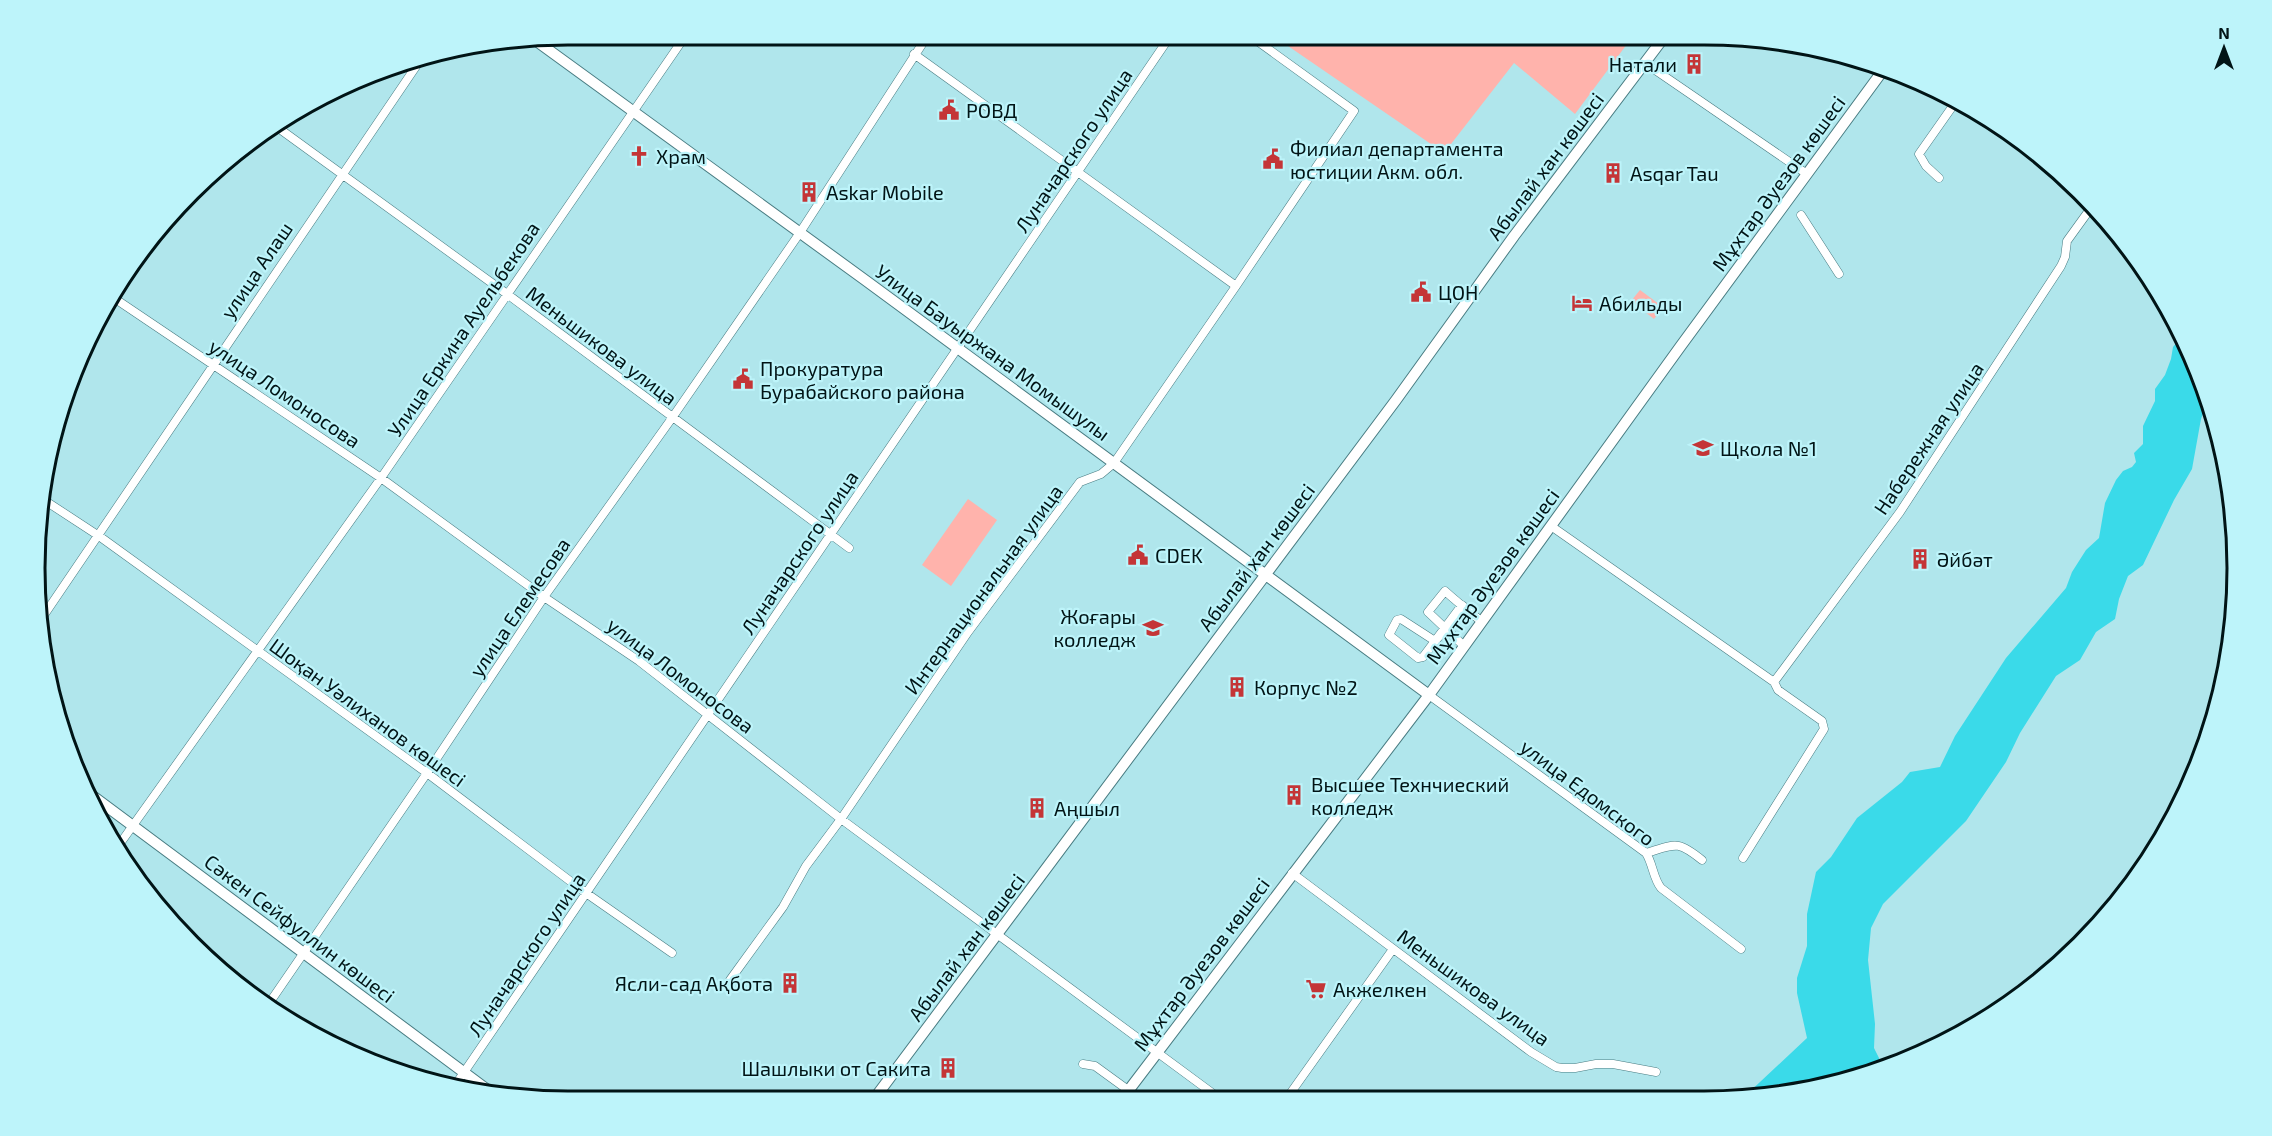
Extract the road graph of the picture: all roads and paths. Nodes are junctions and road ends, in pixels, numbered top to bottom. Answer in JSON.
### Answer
{"nodes":[{"id":1,"x":679,"y":45,"type":"edge"},
{"id":2,"x":921,"y":45,"type":"edge"},
{"id":3,"x":1165,"y":45,"type":"edge"},
{"id":4,"x":1263,"y":45,"type":"edge"},
{"id":5,"x":1658,"y":45,"type":"edge"},
{"id":6,"x":543,"y":46,"type":"edge"},
{"id":7,"x":914,"y":54,"type":"junction"},
{"id":8,"x":1645,"y":63,"type":"junction"},
{"id":9,"x":414,"y":69,"type":"edge"},
{"id":10,"x":1879,"y":76,"type":"edge"},
{"id":11,"x":1952,"y":108,"type":"edge"},
{"id":12,"x":632,"y":111,"type":"junction"},
{"id":13,"x":281,"y":130,"type":"edge"},
{"id":14,"x":1078,"y":172,"type":"junction"},
{"id":15,"x":1807,"y":174,"type":"junction"},
{"id":16,"x":341,"y":175,"type":"junction"},
{"id":17,"x":1939,"y":178,"type":"dead end"},
{"id":18,"x":2087,"y":213,"type":"edge"},
{"id":19,"x":1801,"y":214,"type":"dead end"},
{"id":20,"x":799,"y":234,"type":"junction"},
{"id":21,"x":1839,"y":274,"type":"dead end"},
{"id":22,"x":1236,"y":286,"type":"junction"},
{"id":23,"x":507,"y":294,"type":"junction"},
{"id":24,"x":118,"y":301,"type":"edge"},
{"id":25,"x":958,"y":348,"type":"junction"},
{"id":26,"x":213,"y":364,"type":"junction"},
{"id":27,"x":672,"y":418,"type":"junction"},
{"id":28,"x":1114,"y":463,"type":"junction"},
{"id":29,"x":381,"y":478,"type":"junction"},
{"id":30,"x":49,"y":503,"type":"edge"},
{"id":31,"x":1551,"y":526,"type":"junction"},
{"id":32,"x":831,"y":535,"type":"junction"},
{"id":33,"x":99,"y":536,"type":"junction"},
{"id":34,"x":849,"y":548,"type":"dead end"},
{"id":35,"x":1266,"y":574,"type":"junction"},
{"id":36,"x":544,"y":597,"type":"junction"},
{"id":37,"x":1462,"y":605,"type":"junction"},
{"id":38,"x":47,"y":611,"type":"edge"},
{"id":39,"x":1482,"y":622,"type":"junction"},
{"id":40,"x":1446,"y":629,"type":"junction"},
{"id":41,"x":1435,"y":641,"type":"junction"},
{"id":42,"x":1464,"y":646,"type":"junction"},
{"id":43,"x":258,"y":653,"type":"junction"},
{"id":44,"x":1774,"y":682,"type":"junction"},
{"id":45,"x":1429,"y":695,"type":"junction"},
{"id":46,"x":709,"y":716,"type":"junction"},
{"id":47,"x":427,"y":773,"type":"junction"},
{"id":48,"x":101,"y":802,"type":"edge"},
{"id":49,"x":841,"y":819,"type":"junction"},
{"id":50,"x":131,"y":825,"type":"junction"},
{"id":51,"x":122,"y":841,"type":"edge"},
{"id":52,"x":1646,"y":853,"type":"junction"},
{"id":53,"x":1743,"y":858,"type":"dead end"},
{"id":54,"x":1702,"y":860,"type":"dead end"},
{"id":55,"x":1292,"y":873,"type":"junction"},
{"id":56,"x":586,"y":893,"type":"junction"},
{"id":57,"x":998,"y":934,"type":"junction"},
{"id":58,"x":1393,"y":949,"type":"junction"},
{"id":59,"x":1741,"y":949,"type":"dead end"},
{"id":60,"x":303,"y":952,"type":"junction"},
{"id":61,"x":672,"y":953,"type":"dead end"},
{"id":62,"x":730,"y":980,"type":"dead end"},
{"id":63,"x":272,"y":999,"type":"edge"},
{"id":64,"x":1156,"y":1053,"type":"junction"},
{"id":65,"x":1083,"y":1064,"type":"dead end"},
{"id":66,"x":1656,"y":1072,"type":"dead end"},
{"id":67,"x":464,"y":1073,"type":"junction"},
{"id":68,"x":459,"y":1079,"type":"edge"},
{"id":69,"x":478,"y":1083,"type":"edge"},
{"id":70,"x":881,"y":1091,"type":"edge"},
{"id":71,"x":1121,"y":1091,"type":"edge"},
{"id":72,"x":1128,"y":1091,"type":"edge"},
{"id":73,"x":1209,"y":1091,"type":"edge"},
{"id":74,"x":1292,"y":1091,"type":"edge"}],
"edges":[{"from":1,"to":12,"type":"street","name":"Улица Еркина Ауельбекова"},
{"from":2,"to":7,"type":"street","name":"улица Елемесова"},
{"from":3,"to":14,"type":"street","name":"Луначарского улица"},
{"from":4,"to":22,"type":"street","name":"Интернациональная улица"},
{"from":5,"to":8,"type":"street","name":"Абылай хан көшесі"},
{"from":6,"to":12,"type":"street","name":"Улица Бауыржана Момышулы"},
{"from":7,"to":14,"type":"street"},
{"from":7,"to":20,"type":"street","name":"улица Елемесова"},
{"from":8,"to":15,"type":"street"},
{"from":8,"to":35,"type":"street","name":"Абылай хан көшесі"},
{"from":9,"to":16,"type":"street","name":"улица Алаш"},
{"from":10,"to":15,"type":"street","name":"Мұхтар Әуезов көшесі"},
{"from":11,"to":17,"type":"street"},
{"from":12,"to":20,"type":"street","name":"Улица Бауыржана Момышулы"},
{"from":12,"to":23,"type":"street","name":"Улица Еркина Ауельбекова"},
{"from":13,"to":16,"type":"street","name":"Меньшикова улица"},
{"from":14,"to":22,"type":"street"},
{"from":14,"to":25,"type":"street","name":"Луначарского улица"},
{"from":15,"to":31,"type":"street","name":"Мұхтар Әуезов көшесі"},
{"from":16,"to":23,"type":"street","name":"Меньшикова улица"},
{"from":16,"to":26,"type":"street","name":"улица Алаш"},
{"from":18,"to":44,"type":"street","name":"Набережная улица"},
{"from":19,"to":21,"type":"street"},
{"from":20,"to":25,"type":"street","name":"Улица Бауыржана Момышулы"},
{"from":20,"to":27,"type":"street","name":"улица Елемесова"},
{"from":22,"to":28,"type":"street","name":"Интернациональная улица"},
{"from":23,"to":27,"type":"street","name":"Меньшикова улица"},
{"from":23,"to":29,"type":"street","name":"Улица Еркина Ауельбекова"},
{"from":24,"to":26,"type":"street","name":"улица Ломоносова"},
{"from":25,"to":28,"type":"street","name":"Улица Бауыржана Момышулы"},
{"from":25,"to":32,"type":"street","name":"Луначарского улица"},
{"from":26,"to":29,"type":"street","name":"улица Ломоносова"},
{"from":26,"to":33,"type":"street","name":"улица Алаш"},
{"from":27,"to":32,"type":"street","name":"Меньшикова улица"},
{"from":27,"to":36,"type":"street","name":"улица Елемесова"},
{"from":28,"to":35,"type":"street","name":"Улица Бауыржана Момышулы"},
{"from":28,"to":49,"type":"street","name":"Интернациональная улица"},
{"from":29,"to":36,"type":"street","name":"улица Ломоносова"},
{"from":29,"to":43,"type":"street","name":"Улица Еркина Ауельбекова"},
{"from":30,"to":33,"type":"street","name":"Шоқан Уәлиханов көшесі"},
{"from":31,"to":39,"type":"street","name":"Мұхтар Әуезов көшесі"},
{"from":31,"to":44,"type":"street"},
{"from":32,"to":34,"type":"street","name":"Меньшикова улица"},
{"from":32,"to":46,"type":"street","name":"Луначарского улица"},
{"from":33,"to":38,"type":"street","name":"улица Алаш"},
{"from":33,"to":43,"type":"street","name":"Шоқан Уәлиханов көшесі"},
{"from":35,"to":45,"type":"street","name":"Улица Бауыржана Момышулы"},
{"from":35,"to":57,"type":"street","name":"Абылай хан көшесі"},
{"from":36,"to":46,"type":"street","name":"улица Ломоносова"},
{"from":36,"to":47,"type":"street","name":"улица Елемесова"},
{"from":37,"to":39,"type":"street"},
{"from":37,"to":40,"type":"street"},
{"from":37,"to":40,"type":"street"},
{"from":39,"to":42,"type":"street","name":"Мұхтар Әуезов көшесі"},
{"from":40,"to":41,"type":"street"},
{"from":40,"to":42,"type":"street"},
{"from":41,"to":41,"type":"street"},
{"from":42,"to":45,"type":"street","name":"Мұхтар Әуезов көшесі"},
{"from":43,"to":47,"type":"street","name":"Шоқан Уәлиханов көшесі"},
{"from":43,"to":50,"type":"street","name":"Улица Еркина Ауельбекова"},
{"from":44,"to":53,"type":"street"},
{"from":45,"to":52,"type":"street","name":"улица Едомского"},
{"from":45,"to":55,"type":"street","name":"Мұхтар Әуезов көшесі"},
{"from":46,"to":49,"type":"street","name":"улица Ломоносова"},
{"from":46,"to":56,"type":"street","name":"Луначарского улица"},
{"from":47,"to":56,"type":"street","name":"Шоқан Уәлиханов көшесі"},
{"from":47,"to":60,"type":"street","name":"улица Елемесова"},
{"from":48,"to":50,"type":"street","name":"Сәкен Сейфуллин көшесі"},
{"from":49,"to":57,"type":"street","name":"улица Ломоносова"},
{"from":49,"to":62,"type":"street","name":"Интернациональная улица"},
{"from":50,"to":51,"type":"street","name":"Улица Еркина Ауельбекова"},
{"from":50,"to":60,"type":"street","name":"Сәкен Сейфуллин көшесі"},
{"from":52,"to":54,"type":"street"},
{"from":52,"to":59,"type":"street","name":"улица Едомского"},
{"from":55,"to":58,"type":"street","name":"Меньшикова улица"},
{"from":55,"to":64,"type":"street","name":"Мұхтар Әуезов көшесі"},
{"from":56,"to":61,"type":"street","name":"Шоқан Уәлиханов көшесі"},
{"from":56,"to":67,"type":"street","name":"Луначарского улица"},
{"from":57,"to":64,"type":"street","name":"улица Ломоносова"},
{"from":57,"to":70,"type":"street","name":"Абылай хан көшесі"},
{"from":58,"to":66,"type":"street","name":"Меньшикова улица"},
{"from":58,"to":74,"type":"street"},
{"from":60,"to":63,"type":"street","name":"улица Елемесова"},
{"from":60,"to":67,"type":"street","name":"Сәкен Сейфуллин көшесі"},
{"from":64,"to":72,"type":"street","name":"Мұхтар Әуезов көшесі"},
{"from":64,"to":73,"type":"street","name":"улица Ломоносова"},
{"from":65,"to":71,"type":"street"},
{"from":67,"to":68,"type":"street","name":"Луначарского улица"},
{"from":67,"to":69,"type":"street","name":"Сәкен Сейфуллин көшесі"}]}
